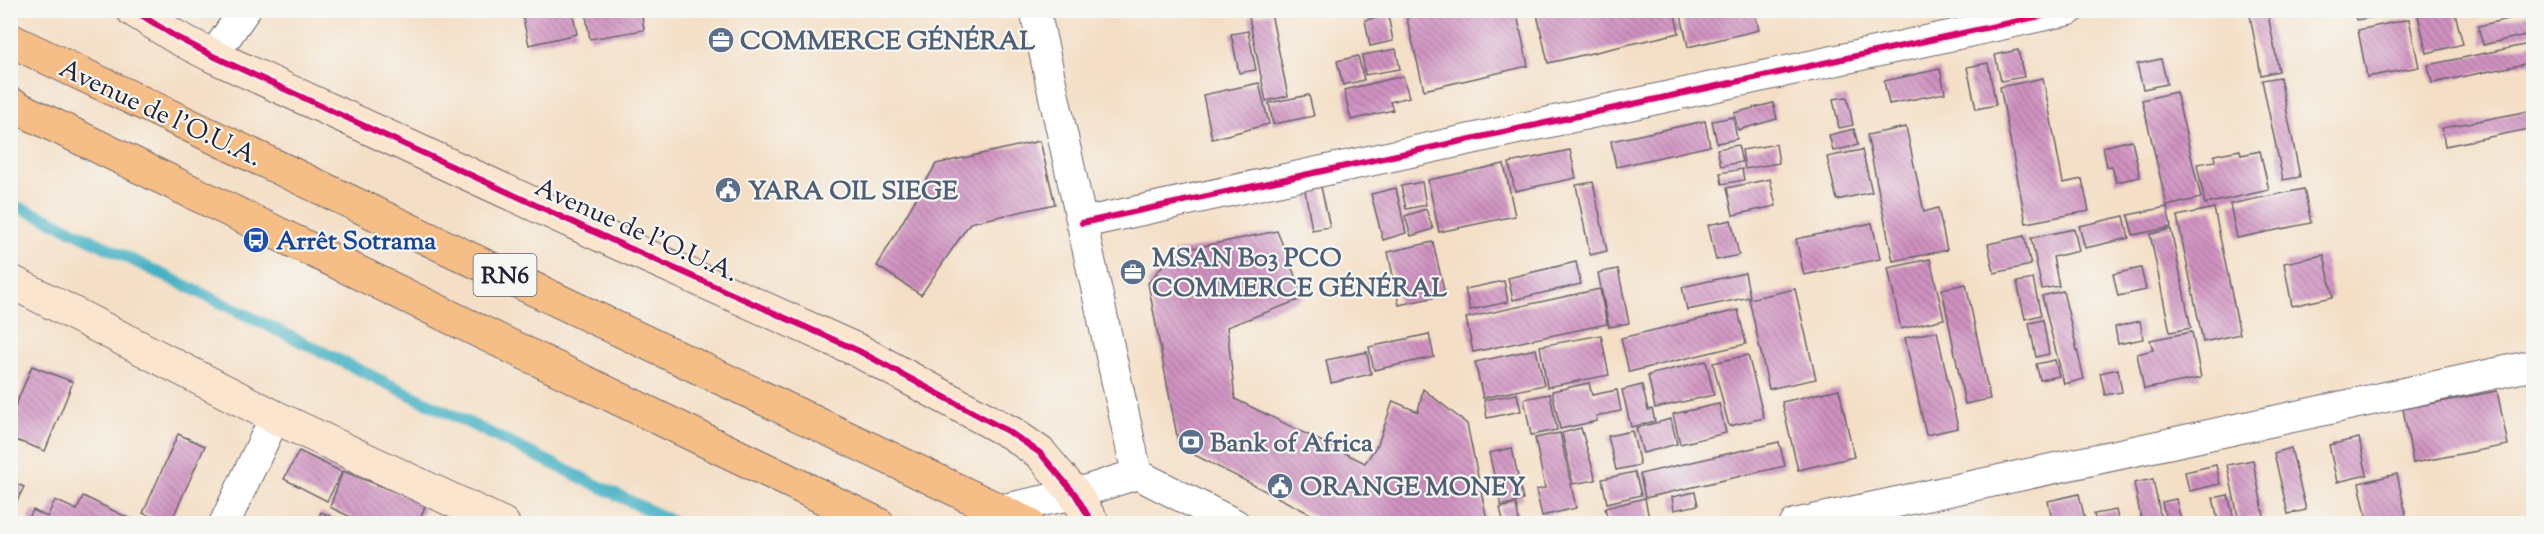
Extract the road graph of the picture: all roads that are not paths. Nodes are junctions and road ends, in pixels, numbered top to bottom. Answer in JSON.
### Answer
{"nodes":[{"id":1,"x":133,"y":10,"type":"edge"},
{"id":2,"x":245,"y":10,"type":"edge"},
{"id":3,"x":1035,"y":10,"type":"edge"},
{"id":4,"x":2069,"y":10,"type":"edge"},
{"id":5,"x":10,"y":40,"type":"edge"},
{"id":6,"x":213,"y":56,"type":"junction"},
{"id":7,"x":10,"y":104,"type":"edge"},
{"id":8,"x":1082,"y":224,"type":"junction"},
{"id":9,"x":10,"y":281,"type":"edge"},
{"id":10,"x":2534,"y":365,"type":"edge"},
{"id":11,"x":275,"y":417,"type":"junction"},
{"id":12,"x":1137,"y":474,"type":"junction"},
{"id":13,"x":1075,"y":494,"type":"junction"},
{"id":14,"x":1013,"y":517,"type":"edge"},
{"id":15,"x":224,"y":524,"type":"edge"},
{"id":16,"x":503,"y":524,"type":"edge"},
{"id":17,"x":878,"y":524,"type":"edge"},
{"id":18,"x":1093,"y":524,"type":"edge"},
{"id":19,"x":1235,"y":524,"type":"edge"},
{"id":20,"x":1795,"y":524,"type":"edge"}],
"edges":[{"from":1,"to":6,"type":"street","name":"Avenue de l'O.U.A."},
{"from":2,"to":6,"type":"street"},
{"from":3,"to":8,"type":"street"},
{"from":4,"to":8,"type":"street"},
{"from":5,"to":14,"type":"highway","name":"Avenue de l'O.U.A.","number":"RN6"},
{"from":6,"to":13,"type":"street","name":"Avenue de l'O.U.A."},
{"from":7,"to":17,"type":"highway","number":"RN6"},
{"from":8,"to":12,"type":"street"},
{"from":9,"to":11,"type":"street"},
{"from":10,"to":20,"type":"street"},
{"from":11,"to":15,"type":"street"},
{"from":11,"to":16,"type":"street"},
{"from":12,"to":13,"type":"street"},
{"from":12,"to":19,"type":"street"},
{"from":13,"to":14,"type":"street"},
{"from":13,"to":18,"type":"street","name":"Avenue de l'O.U.A."}]}
